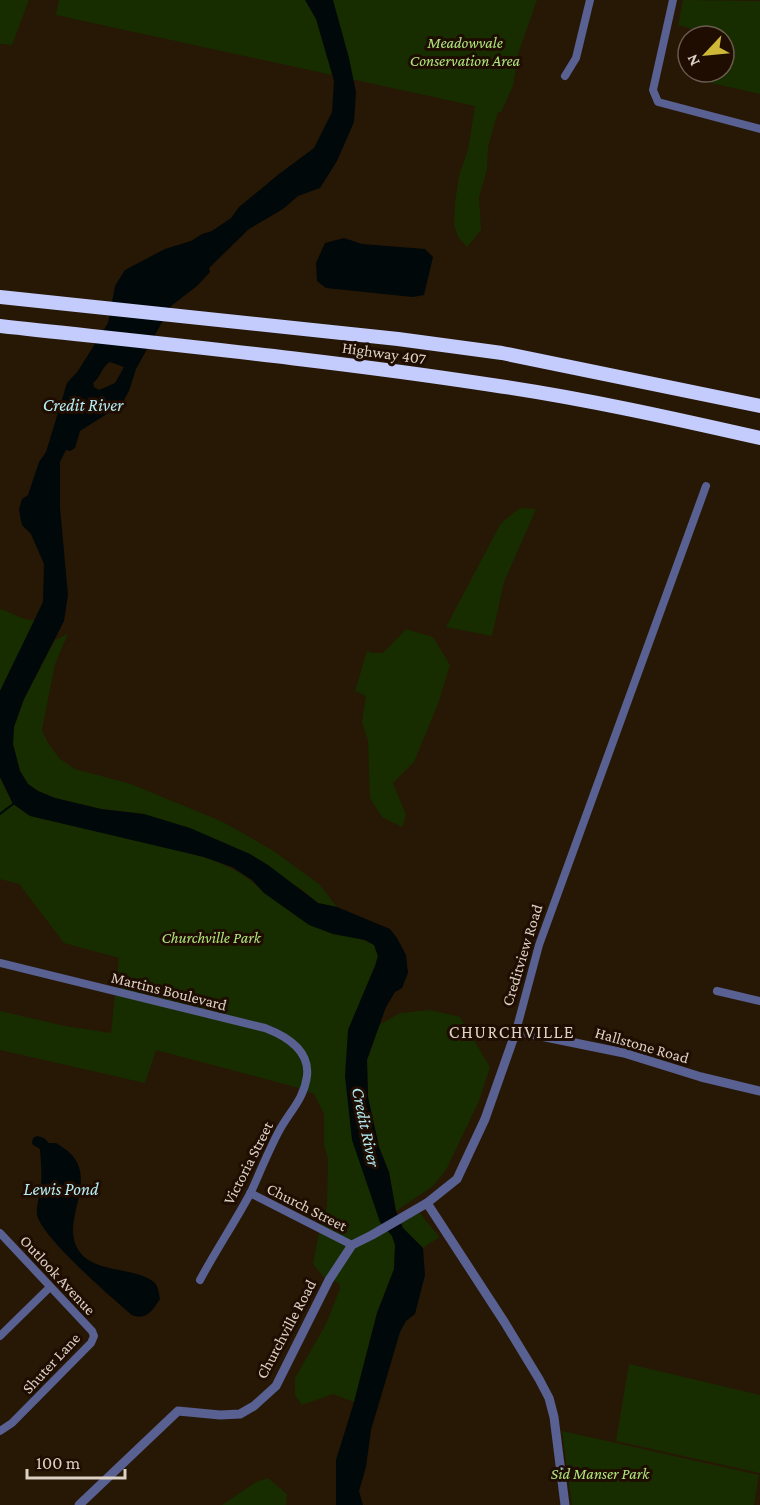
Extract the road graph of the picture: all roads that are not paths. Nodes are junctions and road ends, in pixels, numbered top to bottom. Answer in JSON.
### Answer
{"nodes":[{"id":1,"x":590,"y":0,"type":"edge"},
{"id":2,"x":673,"y":0,"type":"edge"},
{"id":3,"x":565,"y":75,"type":"dead end"},
{"id":4,"x":760,"y":129,"type":"edge"},
{"id":5,"x":0,"y":297,"type":"edge"},
{"id":6,"x":0,"y":326,"type":"edge"},
{"id":7,"x":760,"y":406,"type":"edge"},
{"id":8,"x":760,"y":438,"type":"edge"},
{"id":9,"x":706,"y":486,"type":"dead end"},
{"id":10,"x":0,"y":963,"type":"edge"},
{"id":11,"x":717,"y":991,"type":"dead end"},
{"id":12,"x":760,"y":1001,"type":"edge"},
{"id":13,"x":516,"y":1031,"type":"junction"},
{"id":14,"x":307,"y":1076,"type":"joint"},
{"id":15,"x":760,"y":1091,"type":"edge"},
{"id":16,"x":250,"y":1193,"type":"junction"},
{"id":17,"x":427,"y":1203,"type":"junction"},
{"id":18,"x":0,"y":1235,"type":"edge"},
{"id":19,"x":352,"y":1245,"type":"junction"},
{"id":20,"x":200,"y":1280,"type":"dead end"},
{"id":21,"x":50,"y":1287,"type":"junction"},
{"id":22,"x":0,"y":1336,"type":"edge"},
{"id":23,"x":94,"y":1336,"type":"joint"},
{"id":24,"x":0,"y":1431,"type":"edge"},
{"id":25,"x":79,"y":1505,"type":"edge"},
{"id":26,"x":565,"y":1505,"type":"edge"}],
"edges":[{"from":1,"to":3,"type":"street"},
{"from":2,"to":4,"type":"street"},
{"from":5,"to":7,"type":"highway","name":"Highway 407"},
{"from":6,"to":8,"type":"highway","name":"Highway 407"},
{"from":9,"to":13,"type":"street","name":"Creditview Road"},
{"from":10,"to":14,"type":"street","name":"Martins Boulevard"},
{"from":11,"to":12,"type":"street"},
{"from":13,"to":15,"type":"street","name":"Hallstone Road"},
{"from":13,"to":17,"type":"street","name":"Creditview Road"},
{"from":14,"to":16,"type":"street","name":"Victoria Street"},
{"from":16,"to":19,"type":"street","name":"Church Street"},
{"from":16,"to":20,"type":"street","name":"Victoria Street"},
{"from":17,"to":19,"type":"street"},
{"from":17,"to":26,"type":"street"},
{"from":18,"to":21,"type":"street","name":"Outlook Avenue"},
{"from":19,"to":25,"type":"street","name":"Churchville Road"},
{"from":21,"to":22,"type":"street"},
{"from":21,"to":23,"type":"street","name":"Outlook Avenue"},
{"from":23,"to":24,"type":"street","name":"Shuter Lane"}]}
